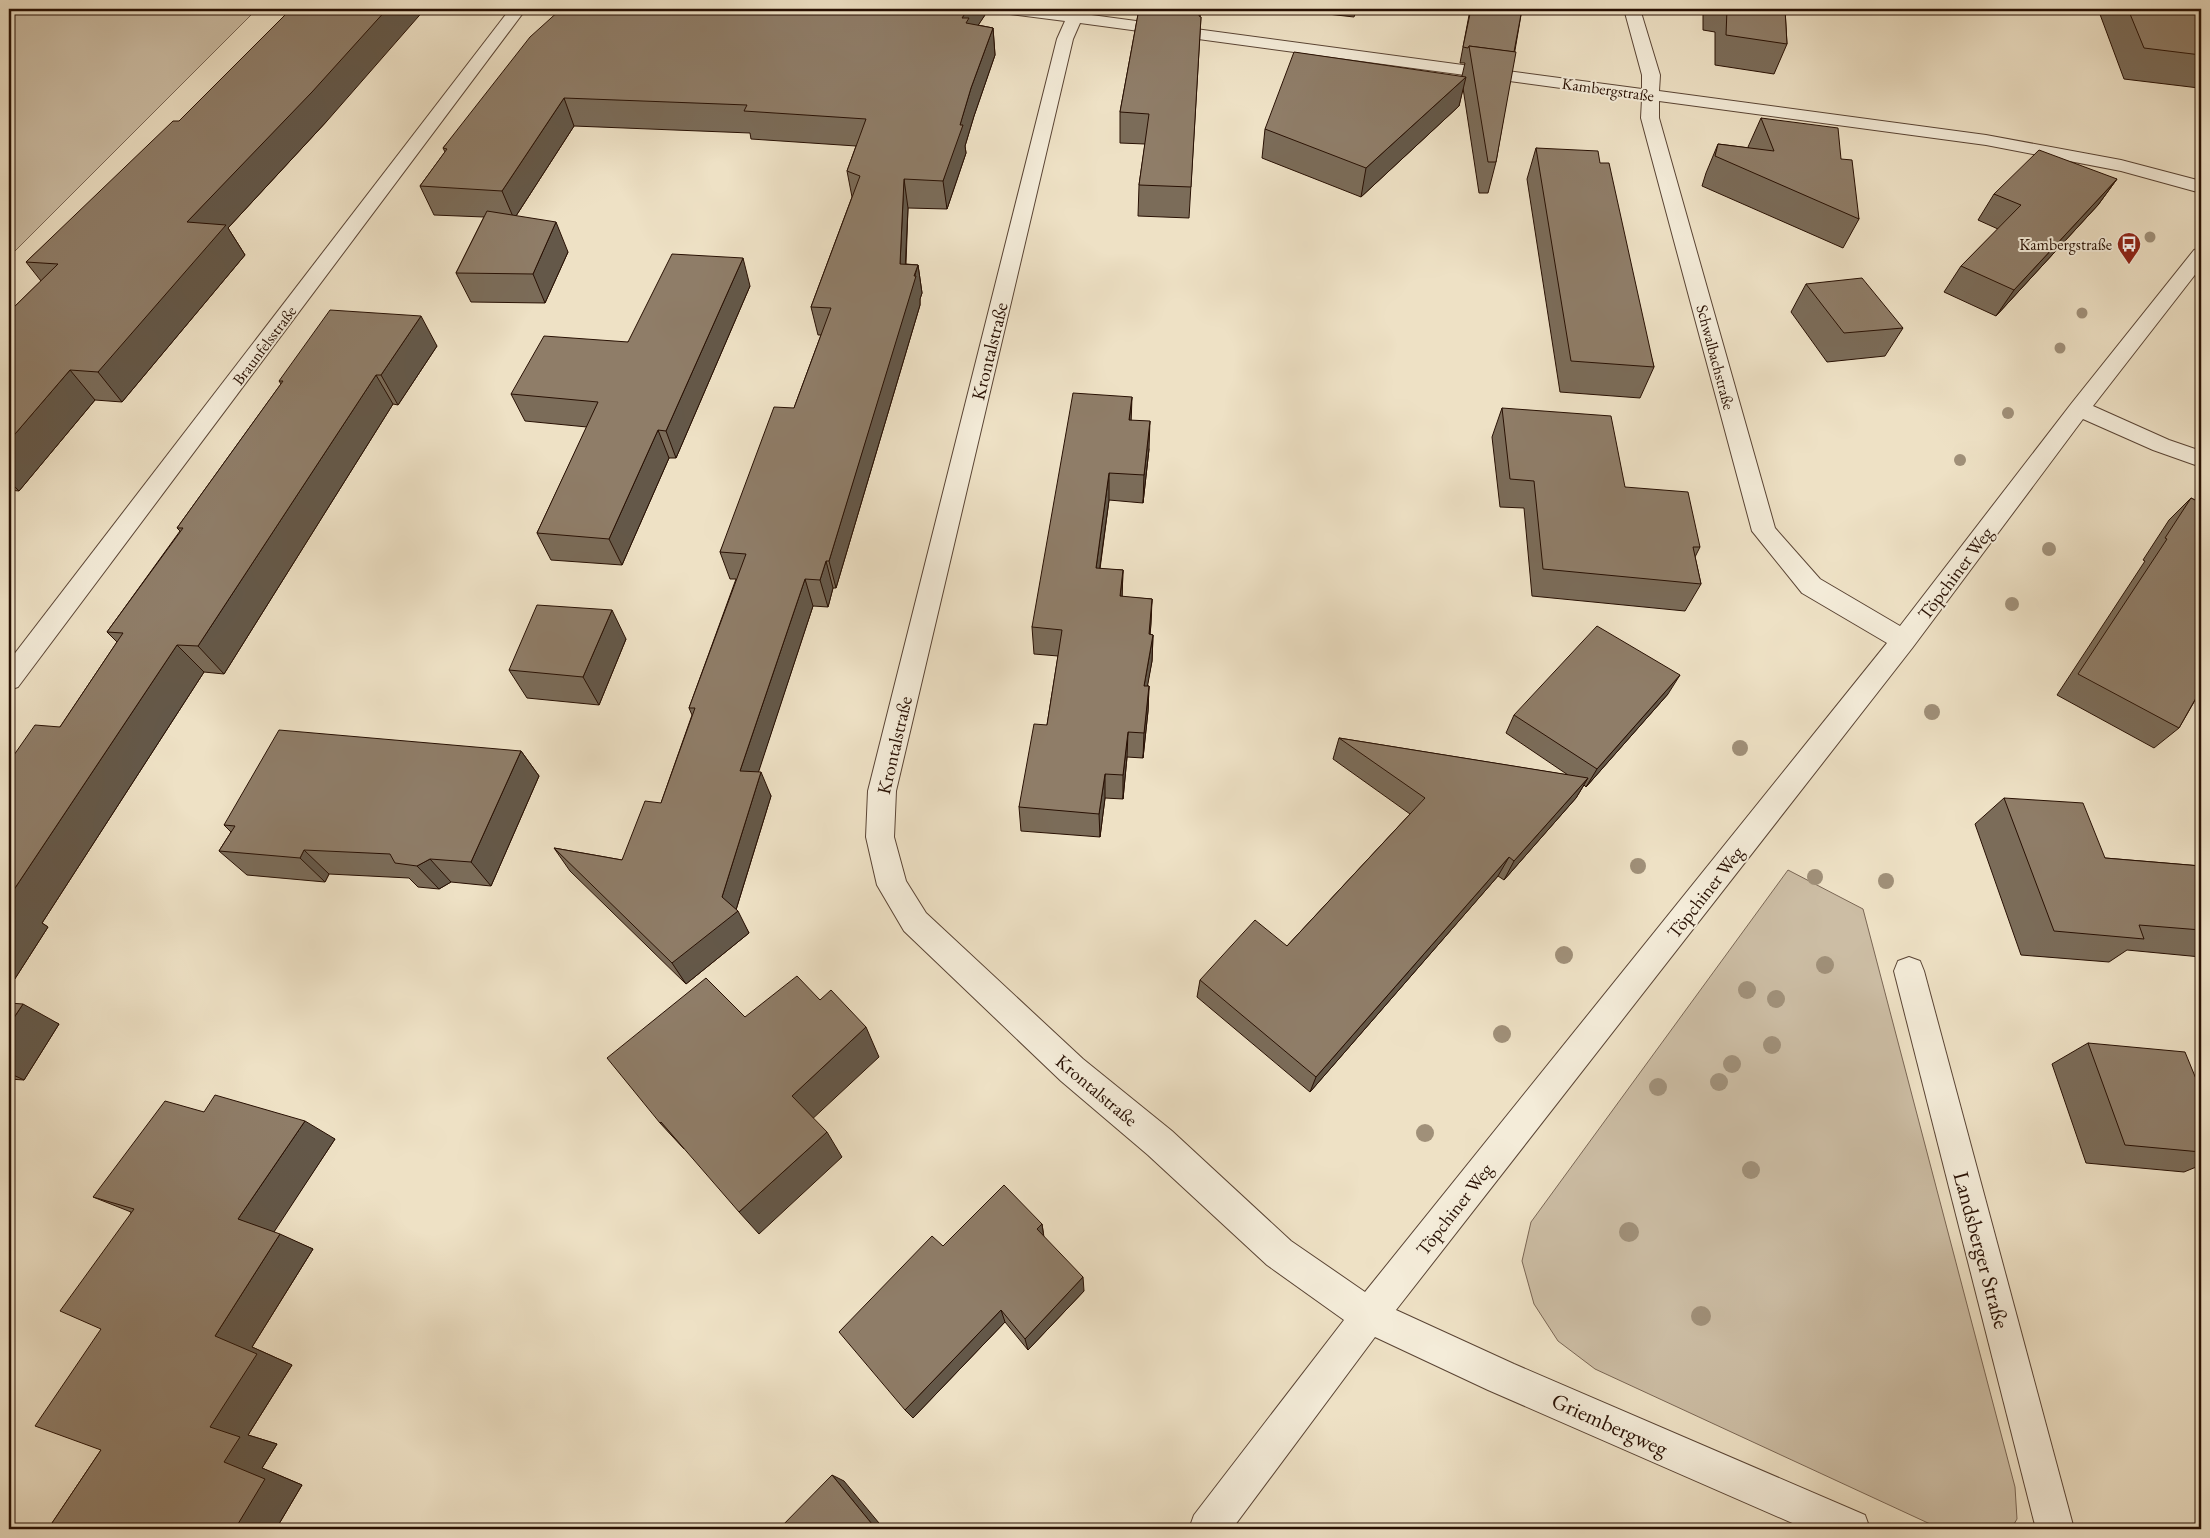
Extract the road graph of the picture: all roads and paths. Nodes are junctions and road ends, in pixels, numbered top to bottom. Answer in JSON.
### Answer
{"nodes":[{"id":1,"x":518,"y":9,"type":"edge"},
{"id":2,"x":1010,"y":9,"type":"edge"},
{"id":3,"x":1632,"y":9,"type":"edge"},
{"id":4,"x":1077,"y":13,"type":"edge"},
{"id":5,"x":1651,"y":95,"type":"junction"},
{"id":6,"x":2201,"y":187,"type":"edge"},
{"id":7,"x":2201,"y":254,"type":"edge"},
{"id":8,"x":2079,"y":409,"type":"junction"},
{"id":9,"x":2201,"y":458,"type":"edge"},
{"id":10,"x":1904,"y":640,"type":"junction"},
{"id":11,"x":9,"y":680,"type":"edge"},
{"id":12,"x":1909,"y":971,"type":"dead end"},
{"id":13,"x":1370,"y":1316,"type":"junction"},
{"id":14,"x":1208,"y":1529,"type":"edge"},
{"id":15,"x":1851,"y":1529,"type":"edge"},
{"id":16,"x":2055,"y":1529,"type":"edge"}],
"edges":[{"from":1,"to":11,"type":"street","name":"Braunfelsstraße"},
{"from":2,"to":4,"type":"street","name":"Kambergstraße"},
{"from":3,"to":5,"type":"street","name":"Schwalbachstraße"},
{"from":4,"to":5,"type":"street","name":"Kambergstraße"},
{"from":4,"to":13,"type":"street","name":"Krontalstraße"},
{"from":5,"to":6,"type":"street","name":"Kambergstraße"},
{"from":5,"to":10,"type":"street","name":"Schwalbachstraße"},
{"from":7,"to":8,"type":"street","name":"Töpchiner Weg"},
{"from":8,"to":9,"type":"street"},
{"from":8,"to":10,"type":"street","name":"Töpchiner Weg"},
{"from":10,"to":13,"type":"street","name":"Töpchiner Weg"},
{"from":12,"to":16,"type":"street","name":"Landsberger Straße"},
{"from":13,"to":14,"type":"street","name":"Töpchiner Weg"},
{"from":13,"to":15,"type":"street","name":"Griembergweg"}]}
